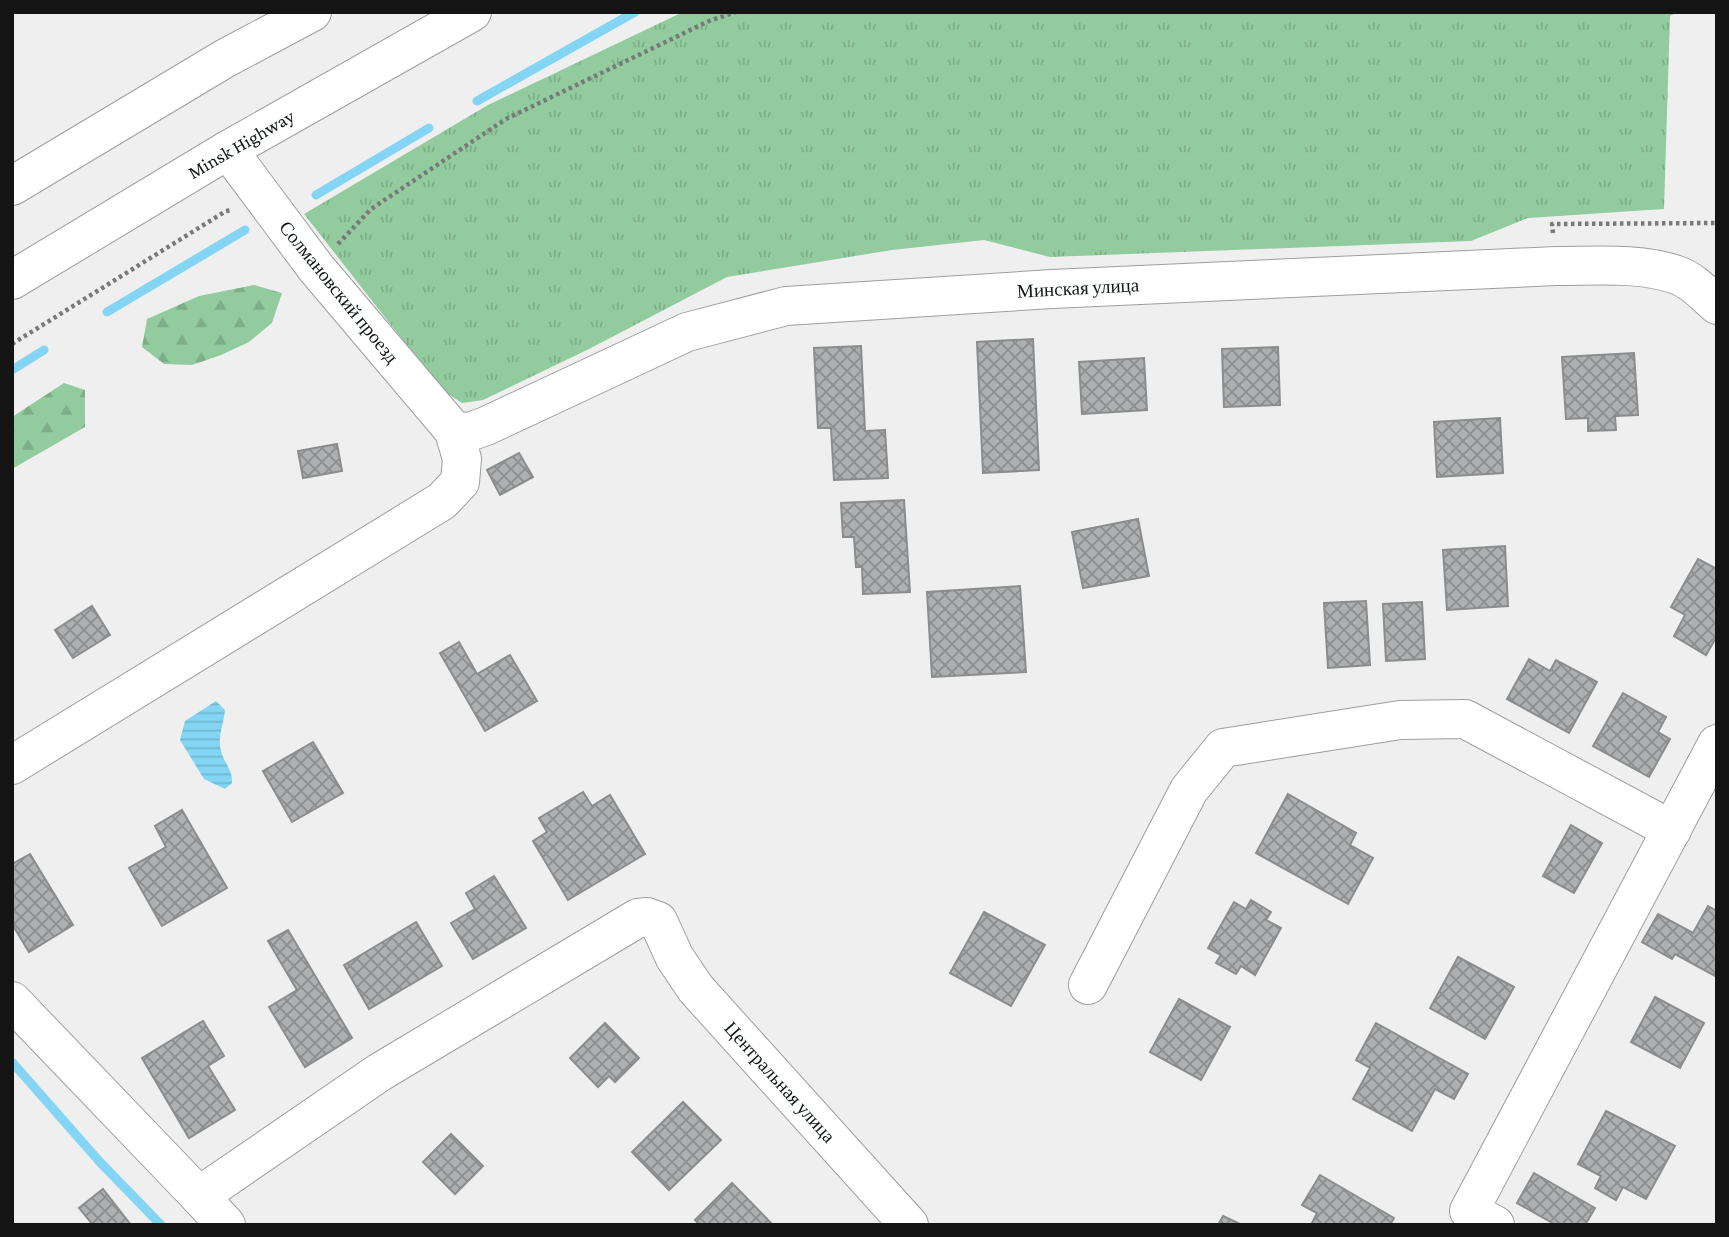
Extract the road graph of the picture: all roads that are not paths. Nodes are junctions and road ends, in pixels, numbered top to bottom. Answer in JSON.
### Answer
{"nodes":[{"id":1,"x":312,"y":12,"type":"edge"},
{"id":2,"x":472,"y":12,"type":"edge"},
{"id":3,"x":228,"y":150,"type":"junction"},
{"id":4,"x":12,"y":186,"type":"edge"},
{"id":5,"x":12,"y":280,"type":"edge"},
{"id":6,"x":1717,"y":305,"type":"edge"},
{"id":7,"x":454,"y":431,"type":"junction"},
{"id":8,"x":1717,"y":744,"type":"edge"},
{"id":9,"x":12,"y":765,"type":"edge"},
{"id":10,"x":1672,"y":830,"type":"junction"},
{"id":11,"x":1088,"y":985,"type":"dead end"},
{"id":12,"x":12,"y":1001,"type":"edge"},
{"id":13,"x":199,"y":1196,"type":"junction"},
{"id":14,"x":1482,"y":1218,"type":"edge"},
{"id":15,"x":226,"y":1225,"type":"edge"},
{"id":16,"x":909,"y":1225,"type":"edge"}],
"edges":[{"from":1,"to":4,"type":"main road"},
{"from":2,"to":3,"type":"main road","name":"Minsk Highway"},
{"from":3,"to":5,"type":"main road","name":"Minsk Highway"},
{"from":3,"to":7,"type":"main road","name":"Солмановский проезд"},
{"from":6,"to":7,"type":"main road","name":"Минская улица"},
{"from":7,"to":9,"type":"main road"},
{"from":8,"to":10,"type":"main road"},
{"from":10,"to":11,"type":"main road"},
{"from":10,"to":14,"type":"main road"},
{"from":12,"to":13,"type":"main road"},
{"from":13,"to":15,"type":"main road"},
{"from":13,"to":16,"type":"main road","name":"Центральная улица"}]}
